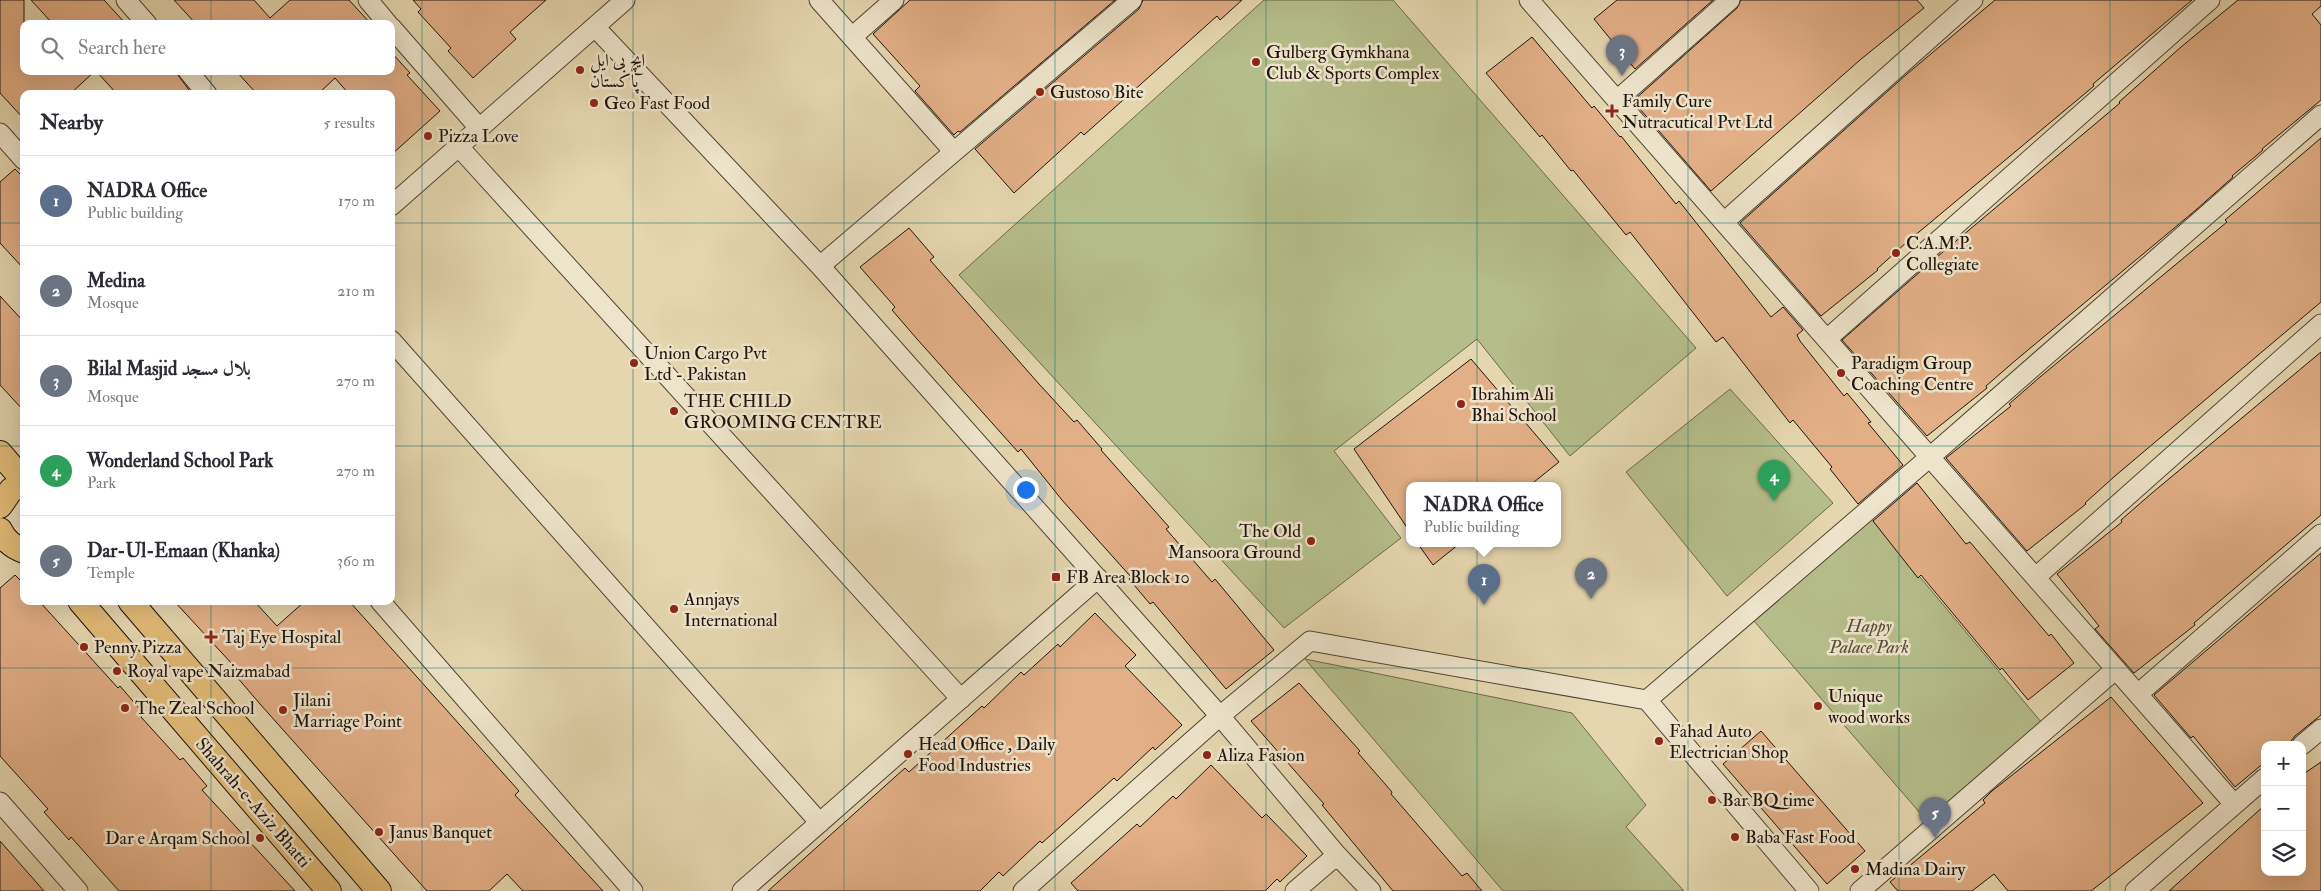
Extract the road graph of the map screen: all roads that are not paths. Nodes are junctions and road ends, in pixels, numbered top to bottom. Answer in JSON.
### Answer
{"nodes":[{"id":1,"x":126,"y":0,"type":"edge"},
{"id":2,"x":368,"y":0,"type":"edge"},
{"id":3,"x":626,"y":0,"type":"edge"},
{"id":4,"x":820,"y":0,"type":"edge"},
{"id":5,"x":894,"y":0,"type":"edge"},
{"id":6,"x":1132,"y":0,"type":"edge"},
{"id":7,"x":1529,"y":0,"type":"edge"},
{"id":8,"x":1730,"y":0,"type":"edge"},
{"id":9,"x":1973,"y":0,"type":"edge"},
{"id":10,"x":2210,"y":0,"type":"edge"},
{"id":11,"x":144,"y":20,"type":"edge"},
{"id":12,"x":385,"y":20,"type":"edge"},
{"id":13,"x":595,"y":27,"type":"junction"},
{"id":14,"x":395,"y":32,"type":"edge"},
{"id":15,"x":852,"y":37,"type":"junction"},
{"id":16,"x":191,"y":75,"type":"edge"},
{"id":17,"x":204,"y":90,"type":"edge"},
{"id":18,"x":1617,"y":100,"type":"junction"},
{"id":19,"x":2321,"y":115,"type":"edge"},
{"id":20,"x":480,"y":128,"type":"junction"},
{"id":21,"x":0,"y":133,"type":"edge"},
{"id":22,"x":459,"y":147,"type":"junction"},
{"id":23,"x":954,"y":152,"type":"junction"},
{"id":24,"x":20,"y":156,"type":"edge"},
{"id":25,"x":395,"y":203,"type":"edge"},
{"id":26,"x":1724,"y":222,"type":"junction"},
{"id":27,"x":820,"y":266,"type":"junction"},
{"id":28,"x":2321,"y":324,"type":"edge"},
{"id":29,"x":1827,"y":339,"type":"junction"},
{"id":30,"x":395,"y":344,"type":"edge"},
{"id":31,"x":0,"y":453,"type":"edge"},
{"id":32,"x":1930,"y":457,"type":"junction"},
{"id":33,"x":20,"y":478,"type":"edge"},
{"id":34,"x":20,"y":485,"type":"edge"},
{"id":35,"x":0,"y":504,"type":"edge"},
{"id":36,"x":2321,"y":534,"type":"edge"},
{"id":37,"x":2036,"y":577,"type":"junction"},
{"id":38,"x":1098,"y":578,"type":"junction"},
{"id":39,"x":83,"y":605,"type":"edge"},
{"id":40,"x":133,"y":605,"type":"edge"},
{"id":41,"x":383,"y":605,"type":"edge"},
{"id":42,"x":2116,"y":669,"type":"junction"},
{"id":43,"x":2138,"y":694,"type":"junction"},
{"id":44,"x":961,"y":699,"type":"junction"},
{"id":45,"x":1647,"y":700,"type":"junction"},
{"id":46,"x":1220,"y":716,"type":"junction"},
{"id":47,"x":2321,"y":729,"type":"edge"},
{"id":48,"x":2306,"y":742,"type":"edge"},
{"id":49,"x":2261,"y":781,"type":"edge"},
{"id":50,"x":0,"y":802,"type":"edge"},
{"id":51,"x":2234,"y":804,"type":"junction"},
{"id":52,"x":820,"y":822,"type":"junction"},
{"id":53,"x":1338,"y":855,"type":"junction"},
{"id":54,"x":78,"y":891,"type":"edge"},
{"id":55,"x":329,"y":891,"type":"edge"},
{"id":56,"x":379,"y":891,"type":"edge"},
{"id":57,"x":633,"y":891,"type":"edge"},
{"id":58,"x":742,"y":891,"type":"edge"},
{"id":59,"x":1022,"y":891,"type":"edge"},
{"id":60,"x":1295,"y":891,"type":"edge"},
{"id":61,"x":1371,"y":891,"type":"edge"},
{"id":62,"x":1808,"y":891,"type":"edge"},
{"id":63,"x":1860,"y":891,"type":"edge"},
{"id":64,"x":2136,"y":891,"type":"edge"}],
"edges":[{"from":1,"to":11,"type":"street"},
{"from":2,"to":12,"type":"street"},
{"from":3,"to":13,"type":"street"},
{"from":4,"to":15,"type":"street"},
{"from":5,"to":15,"type":"street"},
{"from":6,"to":23,"type":"street"},
{"from":7,"to":18,"type":"street"},
{"from":8,"to":18,"type":"street"},
{"from":9,"to":26,"type":"street"},
{"from":10,"to":29,"type":"street"},
{"from":13,"to":20,"type":"street"},
{"from":13,"to":27,"type":"street"},
{"from":14,"to":20,"type":"street"},
{"from":15,"to":23,"type":"street"},
{"from":16,"to":17,"type":"street"},
{"from":18,"to":26,"type":"street"},
{"from":19,"to":32,"type":"street"},
{"from":20,"to":22,"type":"street"},
{"from":21,"to":24,"type":"street"},
{"from":22,"to":25,"type":"street"},
{"from":22,"to":44,"type":"street"},
{"from":23,"to":27,"type":"street"},
{"from":26,"to":29,"type":"street"},
{"from":27,"to":38,"type":"street"},
{"from":28,"to":37,"type":"street"},
{"from":29,"to":32,"type":"street"},
{"from":30,"to":52,"type":"street"},
{"from":31,"to":33,"type":"main road"},
{"from":32,"to":37,"type":"street"},
{"from":32,"to":45,"type":"street"},
{"from":34,"to":35,"type":"main road"},
{"from":36,"to":43,"type":"street"},
{"from":37,"to":42,"type":"street"},
{"from":38,"to":44,"type":"street"},
{"from":38,"to":46,"type":"street"},
{"from":39,"to":55,"type":"main road","name":"Shahrah-e-Aziz Bhatti"},
{"from":40,"to":56,"type":"main road","name":"Shahrah-e-Aziz Bhatti"},
{"from":41,"to":57,"type":"street"},
{"from":42,"to":43,"type":"street"},
{"from":42,"to":63,"type":"street"},
{"from":43,"to":51,"type":"street"},
{"from":44,"to":52,"type":"street"},
{"from":45,"to":46,"type":"street"},
{"from":45,"to":62,"type":"street"},
{"from":46,"to":53,"type":"street"},
{"from":46,"to":59,"type":"street"},
{"from":47,"to":48,"type":"street"},
{"from":49,"to":51,"type":"street"},
{"from":50,"to":54,"type":"street"},
{"from":51,"to":64,"type":"street"},
{"from":52,"to":58,"type":"street"},
{"from":53,"to":60,"type":"street"},
{"from":53,"to":61,"type":"street"}]}
